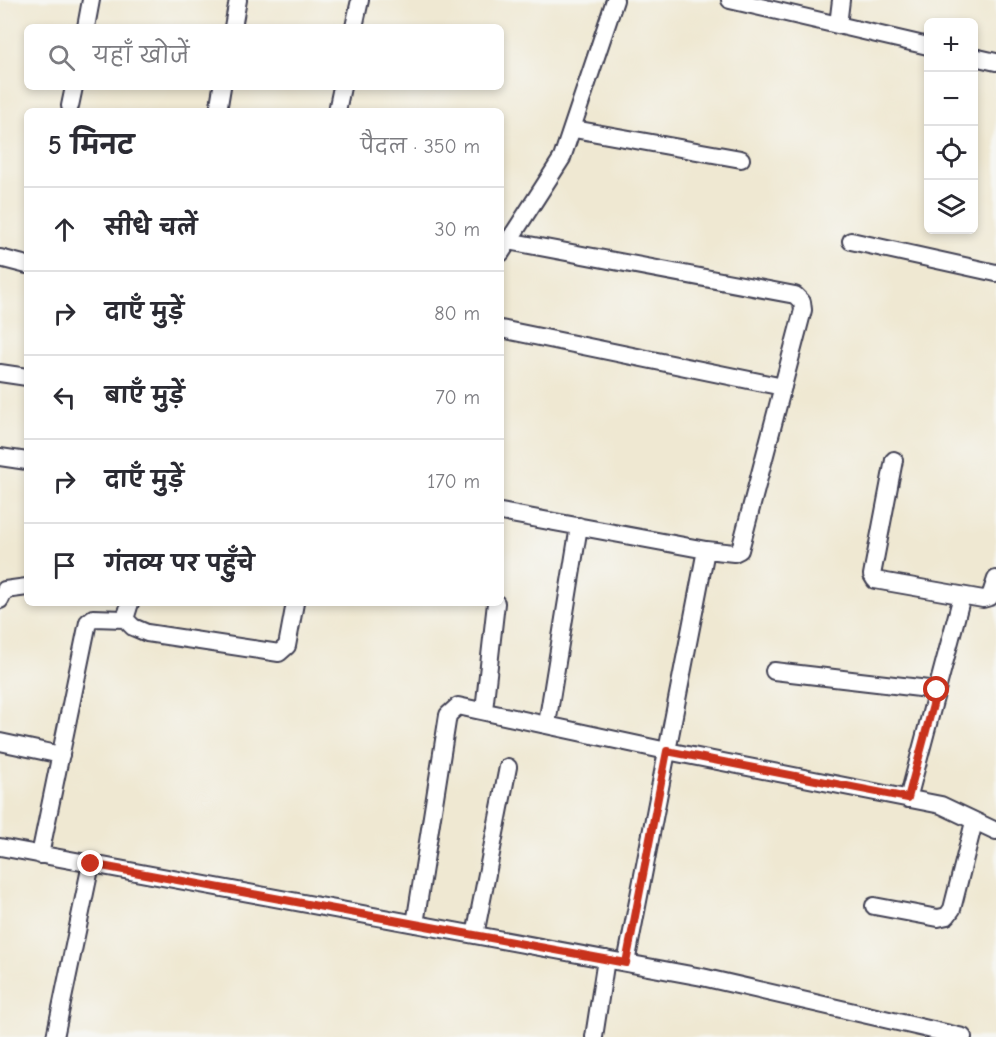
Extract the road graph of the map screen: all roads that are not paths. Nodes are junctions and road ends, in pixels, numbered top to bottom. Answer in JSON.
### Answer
{"nodes":[{"id":1,"x":91,"y":0,"type":"edge"},
{"id":2,"x":238,"y":0,"type":"edge"},
{"id":3,"x":360,"y":0,"type":"edge"},
{"id":4,"x":615,"y":0,"type":"edge"},
{"id":5,"x":730,"y":0,"type":"edge"},
{"id":6,"x":841,"y":0,"type":"edge"},
{"id":7,"x":87,"y":24,"type":"edge"},
{"id":8,"x":234,"y":24,"type":"edge"},
{"id":9,"x":355,"y":24,"type":"edge"},
{"id":10,"x":838,"y":25,"type":"junction"},
{"id":11,"x":924,"y":45,"type":"edge"},
{"id":12,"x":978,"y":58,"type":"edge"},
{"id":13,"x":996,"y":62,"type":"edge"},
{"id":14,"x":73,"y":90,"type":"edge"},
{"id":15,"x":222,"y":90,"type":"edge"},
{"id":16,"x":341,"y":90,"type":"edge"},
{"id":17,"x":70,"y":106,"type":"dead end"},
{"id":18,"x":218,"y":108,"type":"edge"},
{"id":19,"x":338,"y":108,"type":"edge"},
{"id":20,"x":574,"y":129,"type":"junction"},
{"id":21,"x":741,"y":159,"type":"dead end"},
{"id":22,"x":851,"y":241,"type":"dead end"},
{"id":23,"x":505,"y":247,"type":"edge"},
{"id":24,"x":0,"y":258,"type":"edge"},
{"id":25,"x":24,"y":265,"type":"edge"},
{"id":26,"x":996,"y":273,"type":"edge"},
{"id":27,"x":504,"y":330,"type":"edge"},
{"id":28,"x":0,"y":373,"type":"edge"},
{"id":29,"x":24,"y":377,"type":"edge"},
{"id":30,"x":783,"y":387,"type":"junction"},
{"id":31,"x":0,"y":457,"type":"edge"},
{"id":32,"x":894,"y":460,"type":"dead end"},
{"id":33,"x":24,"y":461,"type":"edge"},
{"id":34,"x":504,"y":513,"type":"edge"},
{"id":35,"x":579,"y":526,"type":"junction"},
{"id":36,"x":706,"y":550,"type":"junction"},
{"id":37,"x":996,"y":579,"type":"edge"},
{"id":38,"x":24,"y":587,"type":"edge"},
{"id":39,"x":962,"y":596,"type":"junction"},
{"id":40,"x":0,"y":600,"type":"edge"},
{"id":41,"x":294,"y":606,"type":"edge"},
{"id":42,"x":496,"y":606,"type":"edge"},
{"id":43,"x":127,"y":611,"type":"edge"},
{"id":44,"x":774,"y":671,"type":"dead end"},
{"id":45,"x":937,"y":690,"type":"junction"},
{"id":46,"x":484,"y":710,"type":"junction"},
{"id":47,"x":547,"y":724,"type":"junction"},
{"id":48,"x":0,"y":742,"type":"edge"},
{"id":49,"x":667,"y":751,"type":"junction"},
{"id":50,"x":61,"y":755,"type":"junction"},
{"id":51,"x":508,"y":767,"type":"dead end"},
{"id":52,"x":908,"y":798,"type":"junction"},
{"id":53,"x":974,"y":822,"type":"junction"},
{"id":54,"x":996,"y":831,"type":"edge"},
{"id":55,"x":0,"y":847,"type":"edge"},
{"id":56,"x":40,"y":855,"type":"junction"},
{"id":57,"x":91,"y":864,"type":"junction"},
{"id":58,"x":874,"y":906,"type":"dead end"},
{"id":59,"x":415,"y":924,"type":"junction"},
{"id":60,"x":475,"y":935,"type":"junction"},
{"id":61,"x":606,"y":959,"type":"junction"},
{"id":62,"x":626,"y":963,"type":"junction"},
{"id":63,"x":55,"y":1037,"type":"edge"},
{"id":64,"x":594,"y":1037,"type":"edge"},
{"id":65,"x":963,"y":1037,"type":"edge"}],
"edges":[{"from":1,"to":7,"type":"street"},
{"from":2,"to":8,"type":"street"},
{"from":3,"to":9,"type":"street"},
{"from":4,"to":20,"type":"street"},
{"from":5,"to":10,"type":"street"},
{"from":6,"to":10,"type":"street"},
{"from":10,"to":11,"type":"street"},
{"from":12,"to":13,"type":"street"},
{"from":14,"to":17,"type":"street"},
{"from":15,"to":18,"type":"street"},
{"from":16,"to":19,"type":"street"},
{"from":20,"to":21,"type":"street"},
{"from":20,"to":23,"type":"street"},
{"from":22,"to":26,"type":"street"},
{"from":23,"to":30,"type":"street"},
{"from":24,"to":25,"type":"street"},
{"from":27,"to":30,"type":"street"},
{"from":28,"to":29,"type":"street"},
{"from":30,"to":36,"type":"street"},
{"from":31,"to":33,"type":"street"},
{"from":32,"to":39,"type":"street"},
{"from":34,"to":35,"type":"street"},
{"from":35,"to":36,"type":"street"},
{"from":35,"to":47,"type":"street"},
{"from":36,"to":49,"type":"street"},
{"from":37,"to":39,"type":"street"},
{"from":38,"to":40,"type":"street"},
{"from":39,"to":45,"type":"street"},
{"from":41,"to":43,"type":"street"},
{"from":42,"to":46,"type":"street"},
{"from":43,"to":50,"type":"street"},
{"from":44,"to":45,"type":"street"},
{"from":45,"to":52,"type":"street"},
{"from":46,"to":47,"type":"street"},
{"from":46,"to":59,"type":"street"},
{"from":47,"to":49,"type":"street"},
{"from":48,"to":50,"type":"street"},
{"from":49,"to":52,"type":"street"},
{"from":49,"to":62,"type":"street"},
{"from":50,"to":56,"type":"street"},
{"from":51,"to":60,"type":"street"},
{"from":52,"to":53,"type":"street"},
{"from":53,"to":54,"type":"street"},
{"from":53,"to":58,"type":"street"},
{"from":55,"to":56,"type":"street"},
{"from":56,"to":57,"type":"street"},
{"from":57,"to":59,"type":"street"},
{"from":57,"to":63,"type":"street"},
{"from":59,"to":60,"type":"street"},
{"from":60,"to":61,"type":"street"},
{"from":61,"to":62,"type":"street"},
{"from":61,"to":64,"type":"street"},
{"from":62,"to":65,"type":"street"}]}
